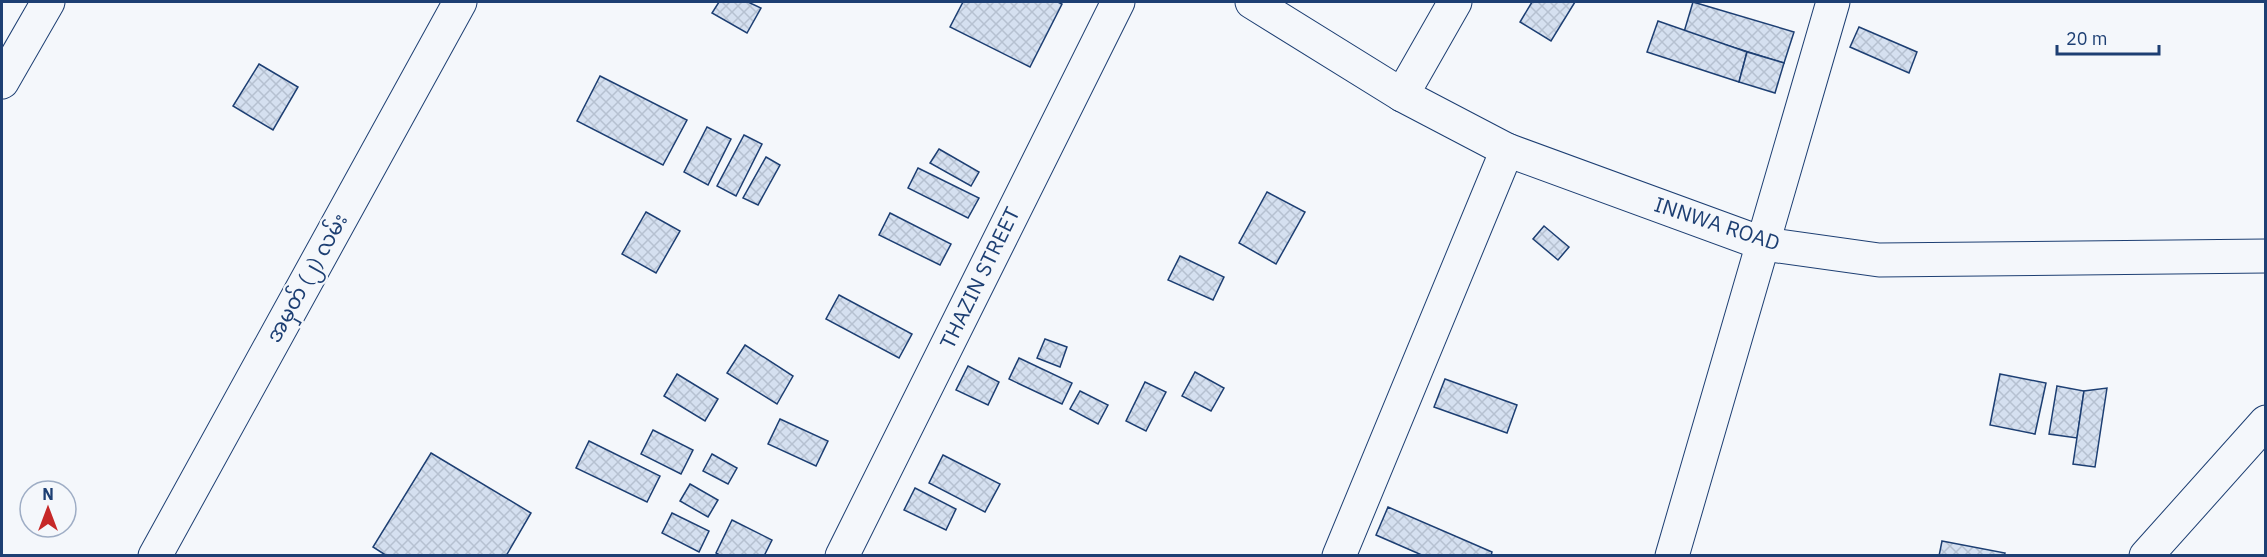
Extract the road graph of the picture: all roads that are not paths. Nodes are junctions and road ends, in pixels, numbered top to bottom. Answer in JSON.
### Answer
{"nodes":[{"id":1,"x":48,"y":2,"type":"edge"},
{"id":2,"x":460,"y":2,"type":"edge"},
{"id":3,"x":1118,"y":2,"type":"edge"},
{"id":4,"x":1252,"y":2,"type":"edge"},
{"id":5,"x":1455,"y":2,"type":"edge"},
{"id":6,"x":1833,"y":2,"type":"edge"},
{"id":7,"x":2,"y":82,"type":"edge"},
{"id":8,"x":1402,"y":95,"type":"junction"},
{"id":9,"x":1507,"y":150,"type":"junction"},
{"id":10,"x":1764,"y":244,"type":"junction"},
{"id":11,"x":2265,"y":256,"type":"edge"},
{"id":12,"x":2265,"y":422,"type":"edge"},
{"id":13,"x":155,"y":555,"type":"edge"},
{"id":14,"x":842,"y":555,"type":"edge"},
{"id":15,"x":1339,"y":555,"type":"edge"},
{"id":16,"x":1672,"y":555,"type":"edge"},
{"id":17,"x":2146,"y":555,"type":"edge"}],
"edges":[{"from":1,"to":7,"type":"street"},
{"from":2,"to":13,"type":"street","name":"အမှတ် (၂) လမ်း"},
{"from":3,"to":14,"type":"street","name":"THAZIN STREET"},
{"from":4,"to":8,"type":"street","name":"INNWA ROAD"},
{"from":5,"to":8,"type":"street"},
{"from":6,"to":10,"type":"street"},
{"from":8,"to":9,"type":"street","name":"INNWA ROAD"},
{"from":9,"to":10,"type":"street","name":"INNWA ROAD"},
{"from":9,"to":15,"type":"street"},
{"from":10,"to":11,"type":"street","name":"INNWA ROAD"},
{"from":10,"to":16,"type":"street"},
{"from":12,"to":17,"type":"street"}]}
